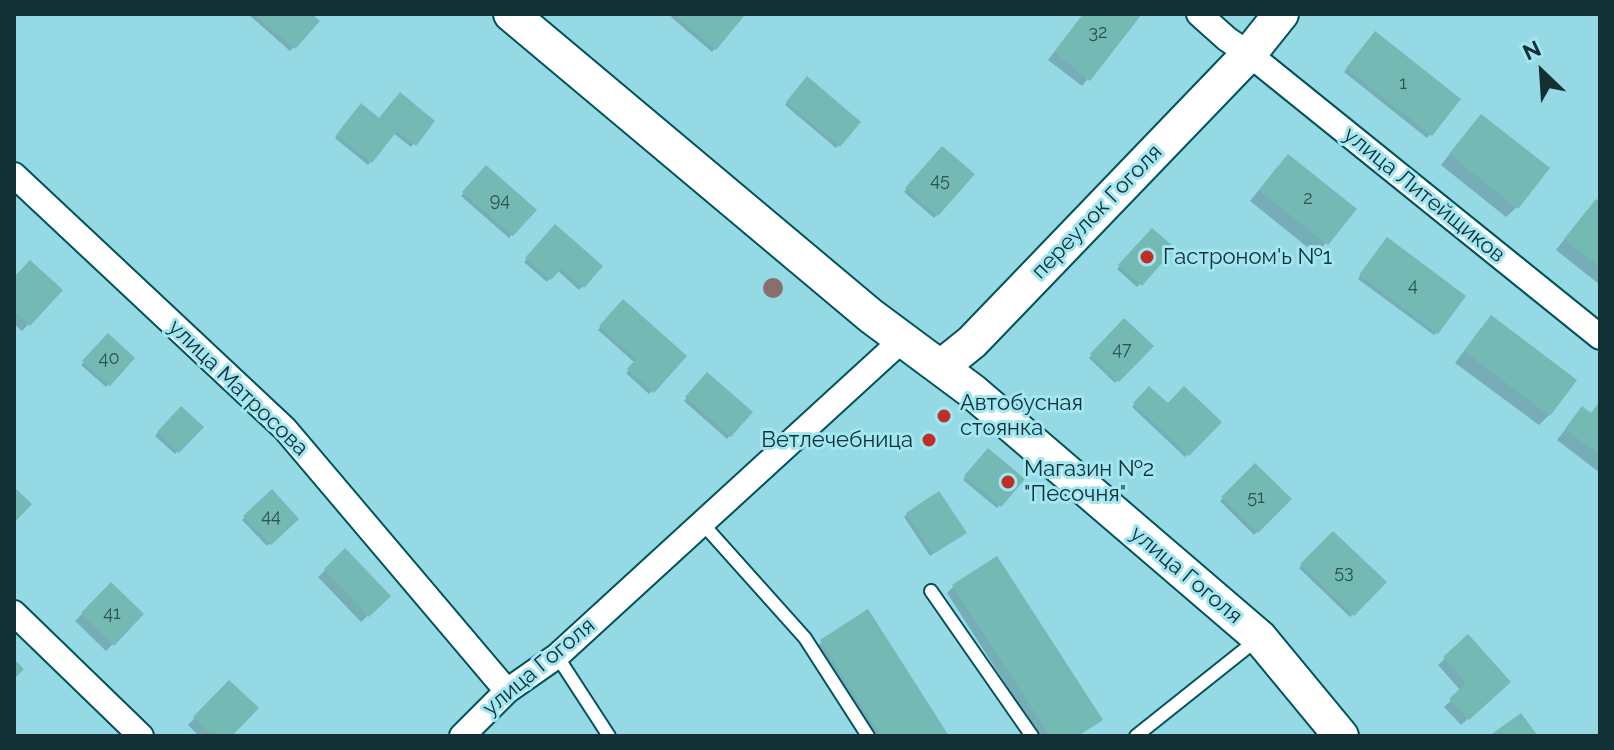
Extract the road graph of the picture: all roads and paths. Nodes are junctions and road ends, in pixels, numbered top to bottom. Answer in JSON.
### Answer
{"nodes":[{"id":1,"x":511,"y":14,"type":"edge"},
{"id":2,"x":1199,"y":14,"type":"edge"},
{"id":3,"x":1281,"y":14,"type":"edge"},
{"id":4,"x":1249,"y":54,"type":"junction"},
{"id":5,"x":14,"y":175,"type":"edge"},
{"id":6,"x":1600,"y":337,"type":"edge"},
{"id":7,"x":901,"y":341,"type":"junction"},
{"id":8,"x":941,"y":367,"type":"junction"},
{"id":9,"x":702,"y":523,"type":"junction"},
{"id":10,"x":931,"y":591,"type":"dead end"},
{"id":11,"x":14,"y":613,"type":"edge"},
{"id":12,"x":1260,"y":638,"type":"junction"},
{"id":13,"x":557,"y":656,"type":"junction"},
{"id":14,"x":507,"y":691,"type":"junction"},
{"id":15,"x":141,"y":736,"type":"edge"},
{"id":16,"x":462,"y":736,"type":"edge"},
{"id":17,"x":609,"y":736,"type":"edge"},
{"id":18,"x":868,"y":736,"type":"edge"},
{"id":19,"x":1032,"y":736,"type":"edge"},
{"id":20,"x":1136,"y":736,"type":"edge"},
{"id":21,"x":1341,"y":736,"type":"edge"}],
"edges":[{"from":1,"to":7,"type":"main road","name":"улица Гоголя"},
{"from":2,"to":4,"type":"street"},
{"from":3,"to":4,"type":"main road","name":"переулок Гоголя"},
{"from":4,"to":6,"type":"street","name":"улица Литейщиков"},
{"from":4,"to":8,"type":"main road","name":"переулок Гоголя"},
{"from":5,"to":14,"type":"street","name":"улица Матросова"},
{"from":7,"to":8,"type":"main road","name":"улица Гоголя"},
{"from":7,"to":9,"type":"street","name":"улица Гоголя"},
{"from":8,"to":12,"type":"main road","name":"улица Гоголя"},
{"from":9,"to":13,"type":"street","name":"улица Гоголя"},
{"from":9,"to":18,"type":"lane"},
{"from":10,"to":19,"type":"lane"},
{"from":11,"to":15,"type":"street"},
{"from":12,"to":20,"type":"lane"},
{"from":12,"to":21,"type":"main road","name":"улица Гоголя"},
{"from":13,"to":14,"type":"street","name":"улица Гоголя"},
{"from":13,"to":17,"type":"lane"},
{"from":14,"to":16,"type":"street","name":"улица Гоголя"}]}
